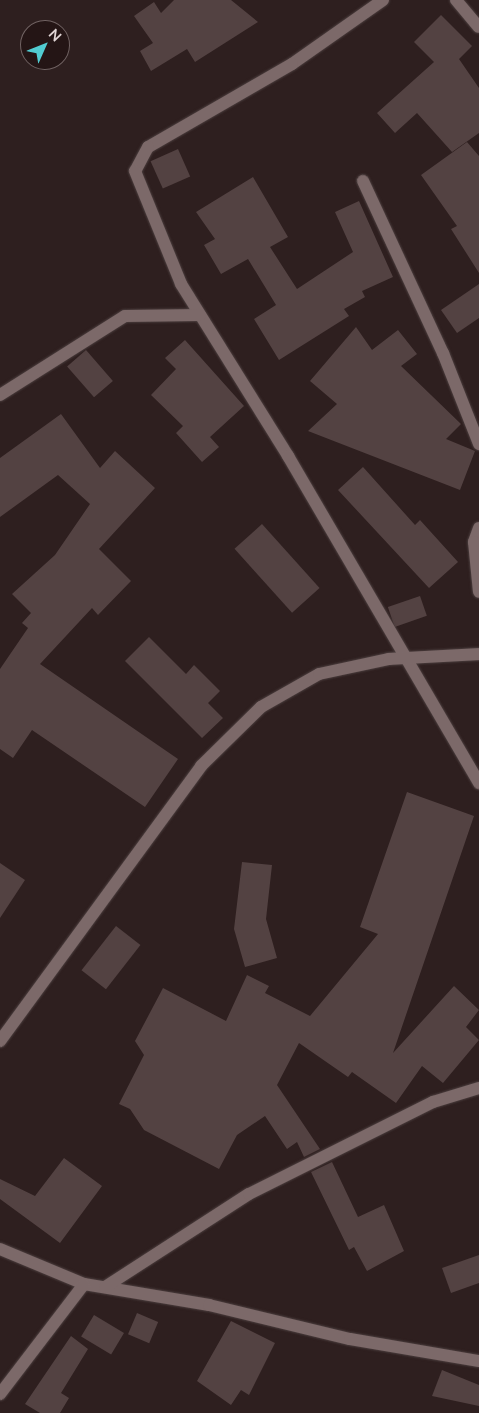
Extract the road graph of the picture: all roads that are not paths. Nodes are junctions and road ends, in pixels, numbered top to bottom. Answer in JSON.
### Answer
{"nodes":[{"id":1,"x":383,"y":0,"type":"edge"},
{"id":2,"x":456,"y":0,"type":"edge"},
{"id":3,"x":479,"y":27,"type":"edge"},
{"id":4,"x":363,"y":181,"type":"dead end"},
{"id":5,"x":200,"y":315,"type":"junction"},
{"id":6,"x":0,"y":395,"type":"edge"},
{"id":7,"x":479,"y":444,"type":"edge"},
{"id":8,"x":479,"y":528,"type":"edge"},
{"id":9,"x":479,"y":592,"type":"edge"},
{"id":10,"x":479,"y":654,"type":"edge"},
{"id":11,"x":406,"y":658,"type":"junction"},
{"id":12,"x":479,"y":784,"type":"edge"},
{"id":13,"x":0,"y":1042,"type":"edge"},
{"id":14,"x":479,"y":1088,"type":"edge"},
{"id":15,"x":0,"y":1249,"type":"edge"},
{"id":16,"x":84,"y":1284,"type":"junction"},
{"id":17,"x":105,"y":1287,"type":"junction"},
{"id":18,"x":479,"y":1361,"type":"edge"},
{"id":19,"x":0,"y":1394,"type":"edge"}],
"edges":[{"from":1,"to":5,"type":"street"},
{"from":2,"to":3,"type":"street"},
{"from":4,"to":7,"type":"street"},
{"from":5,"to":6,"type":"street"},
{"from":5,"to":11,"type":"street"},
{"from":8,"to":9,"type":"street"},
{"from":10,"to":11,"type":"street"},
{"from":11,"to":12,"type":"street"},
{"from":11,"to":13,"type":"street"},
{"from":14,"to":17,"type":"street"},
{"from":15,"to":16,"type":"street"},
{"from":16,"to":17,"type":"street"},
{"from":16,"to":19,"type":"street"},
{"from":17,"to":18,"type":"street"}]}
